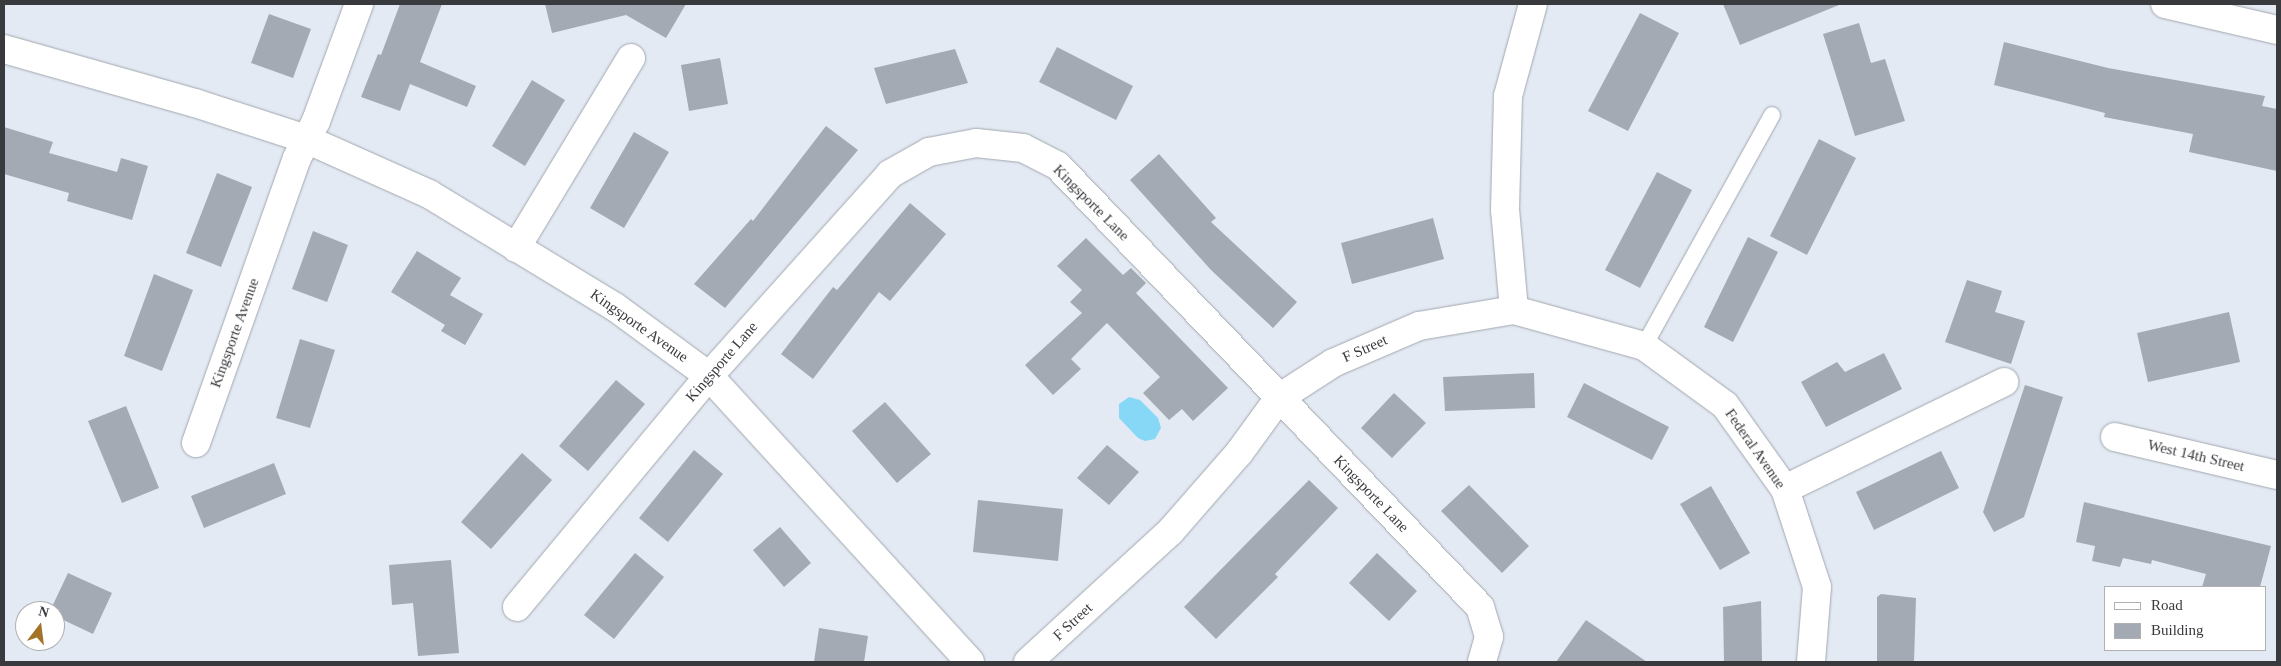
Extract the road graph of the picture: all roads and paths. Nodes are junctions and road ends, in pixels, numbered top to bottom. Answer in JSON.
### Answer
{"nodes":[{"id":1,"x":358,"y":4,"type":"edge"},
{"id":2,"x":1533,"y":4,"type":"edge"},
{"id":3,"x":2165,"y":4,"type":"edge"},
{"id":4,"x":2277,"y":30,"type":"edge"},
{"id":5,"x":4,"y":49,"type":"edge"},
{"id":6,"x":632,"y":58,"type":"dead end"},
{"id":7,"x":1772,"y":115,"type":"dead end"},
{"id":8,"x":306,"y":138,"type":"junction"},
{"id":9,"x":516,"y":248,"type":"junction"},
{"id":10,"x":1514,"y":310,"type":"junction"},
{"id":11,"x":1644,"y":346,"type":"junction"},
{"id":12,"x":709,"y":376,"type":"junction"},
{"id":13,"x":2004,"y":382,"type":"dead end"},
{"id":14,"x":1279,"y":398,"type":"junction"},
{"id":15,"x":2115,"y":438,"type":"dead end"},
{"id":16,"x":196,"y":442,"type":"dead end"},
{"id":17,"x":2277,"y":475,"type":"edge"},
{"id":18,"x":1786,"y":489,"type":"junction"},
{"id":19,"x":517,"y":607,"type":"dead end"},
{"id":20,"x":970,"y":662,"type":"edge"},
{"id":21,"x":1028,"y":662,"type":"edge"},
{"id":22,"x":1482,"y":662,"type":"edge"},
{"id":23,"x":1811,"y":662,"type":"edge"}],
"edges":[{"from":1,"to":8,"type":"street","name":"Kingsporte Avenue"},
{"from":2,"to":10,"type":"street"},
{"from":3,"to":4,"type":"street"},
{"from":5,"to":8,"type":"street","name":"Kingsporte Avenue"},
{"from":6,"to":9,"type":"street"},
{"from":7,"to":11,"type":"lane"},
{"from":8,"to":9,"type":"street","name":"Kingsporte Avenue"},
{"from":8,"to":16,"type":"street","name":"Kingsporte Avenue"},
{"from":9,"to":12,"type":"street","name":"Kingsporte Avenue"},
{"from":10,"to":11,"type":"street","name":"Federal Avenue"},
{"from":10,"to":14,"type":"street","name":"F Street"},
{"from":11,"to":18,"type":"street","name":"Federal Avenue"},
{"from":12,"to":14,"type":"street","name":"Kingsporte Lane"},
{"from":12,"to":19,"type":"street","name":"Kingsporte Lane"},
{"from":12,"to":20,"type":"street","name":"Kingsporte Avenue"},
{"from":13,"to":18,"type":"street"},
{"from":14,"to":21,"type":"street","name":"F Street"},
{"from":14,"to":22,"type":"street","name":"Kingsporte Lane"},
{"from":15,"to":17,"type":"street","name":"West 14th Street"},
{"from":18,"to":23,"type":"street","name":"Federal Avenue"}]}
